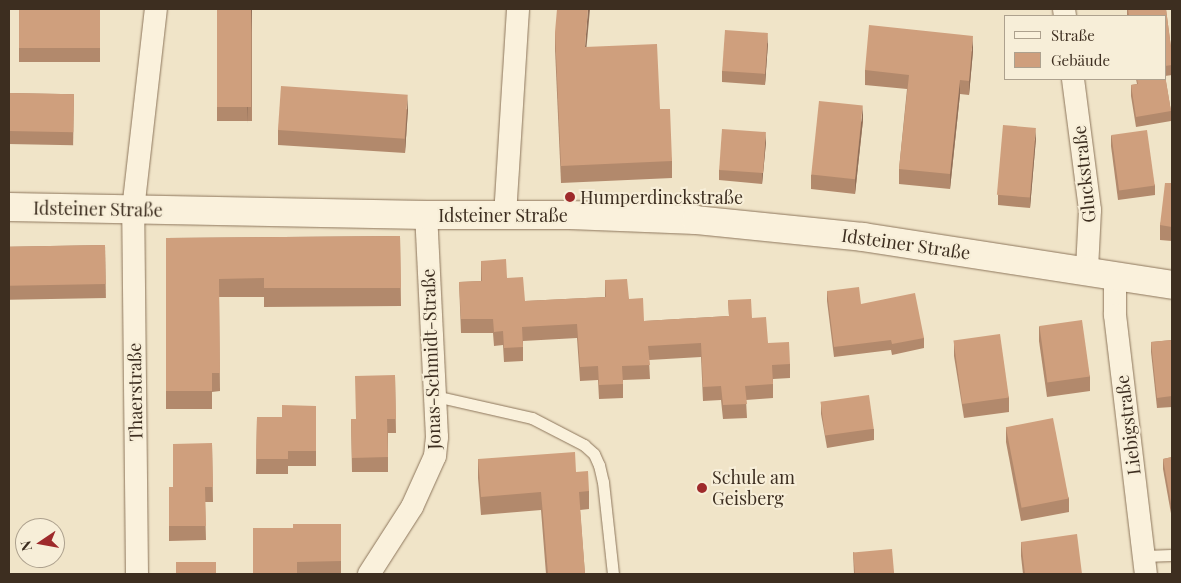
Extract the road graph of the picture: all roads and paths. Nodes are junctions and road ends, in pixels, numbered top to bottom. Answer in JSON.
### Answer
{"nodes":[{"id":1,"x":156,"y":9,"type":"edge"},
{"id":2,"x":518,"y":9,"type":"edge"},
{"id":3,"x":1073,"y":80,"type":"edge"},
{"id":4,"x":9,"y":207,"type":"edge"},
{"id":5,"x":133,"y":210,"type":"junction"},
{"id":6,"x":426,"y":215,"type":"junction"},
{"id":7,"x":505,"y":216,"type":"junction"},
{"id":8,"x":1087,"y":270,"type":"junction"},
{"id":9,"x":1115,"y":275,"type":"junction"},
{"id":10,"x":1172,"y":285,"type":"edge"},
{"id":11,"x":435,"y":396,"type":"junction"},
{"id":12,"x":1172,"y":556,"type":"edge"},
{"id":13,"x":1145,"y":565,"type":"edge"},
{"id":14,"x":137,"y":574,"type":"edge"},
{"id":15,"x":369,"y":574,"type":"edge"},
{"id":16,"x":613,"y":574,"type":"edge"}],
"edges":[{"from":1,"to":5,"type":"street","name":"Thaerstraße"},
{"from":2,"to":7,"type":"street"},
{"from":3,"to":8,"type":"street","name":"Gluckstraße"},
{"from":4,"to":5,"type":"street","name":"Idsteiner Straße"},
{"from":5,"to":6,"type":"street","name":"Idsteiner Straße"},
{"from":5,"to":14,"type":"street","name":"Thaerstraße"},
{"from":6,"to":7,"type":"street","name":"Idsteiner Straße"},
{"from":6,"to":11,"type":"street","name":"Jonas-Schmidt-Straße"},
{"from":7,"to":8,"type":"street","name":"Idsteiner Straße"},
{"from":8,"to":9,"type":"street","name":"Idsteiner Straße"},
{"from":9,"to":10,"type":"street","name":"Idsteiner Straße"},
{"from":9,"to":13,"type":"street","name":"Liebigstraße"},
{"from":11,"to":15,"type":"street","name":"Jonas-Schmidt-Straße"},
{"from":11,"to":16,"type":"lane"},
{"from":12,"to":13,"type":"lane"}]}
